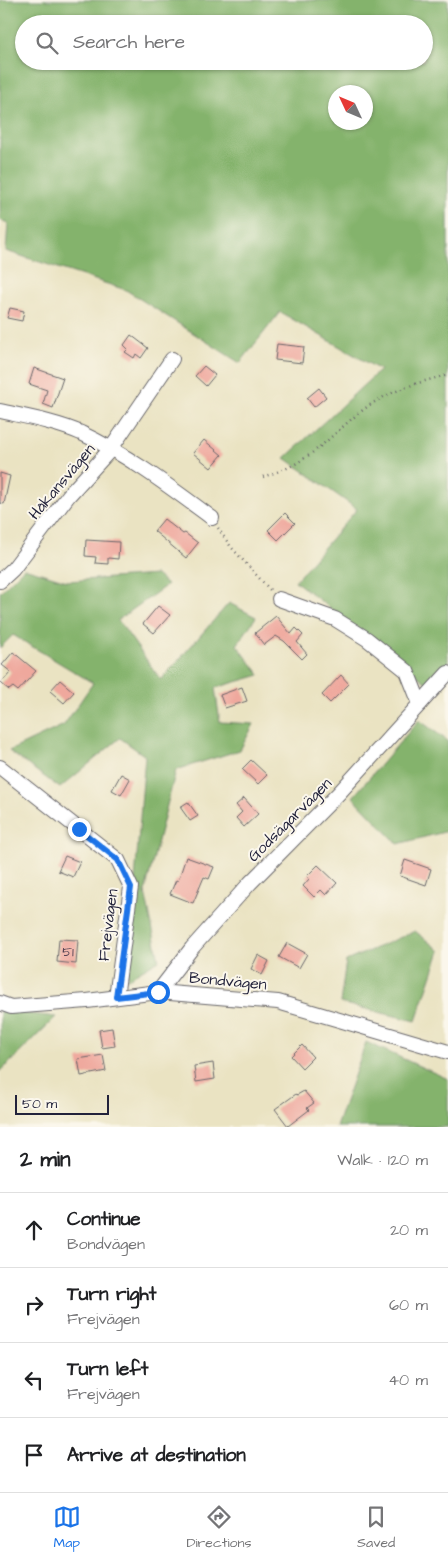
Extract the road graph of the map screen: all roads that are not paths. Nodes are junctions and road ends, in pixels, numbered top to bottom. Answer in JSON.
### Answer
{"nodes":[{"id":1,"x":172,"y":359,"type":"dead end"},
{"id":2,"x":0,"y":411,"type":"edge"},
{"id":3,"x":110,"y":450,"type":"junction"},
{"id":4,"x":212,"y":518,"type":"road end"},
{"id":5,"x":0,"y":581,"type":"edge"},
{"id":6,"x":279,"y":599,"type":"road end"},
{"id":7,"x":448,"y":673,"type":"edge"},
{"id":8,"x":420,"y":704,"type":"junction"},
{"id":9,"x":0,"y":768,"type":"edge"},
{"id":10,"x":158,"y":992,"type":"junction"},
{"id":11,"x":116,"y":997,"type":"junction"},
{"id":12,"x":0,"y":1003,"type":"edge"},
{"id":13,"x":448,"y":1052,"type":"edge"}],
"edges":[{"from":1,"to":3,"type":"street","name":"Håkansvägen"},
{"from":2,"to":3,"type":"street","name":"Håkansvägen"},
{"from":3,"to":4,"type":"street","name":"Håkansvägen"},
{"from":3,"to":5,"type":"street","name":"Håkansvägen"},
{"from":6,"to":8,"type":"street"},
{"from":7,"to":8,"type":"street","name":"Godsägarvägen"},
{"from":8,"to":10,"type":"street","name":"Godsägarvägen"},
{"from":9,"to":11,"type":"street","name":"Frejvägen"},
{"from":10,"to":11,"type":"street","name":"Bondvägen"},
{"from":10,"to":13,"type":"street","name":"Bondvägen"},
{"from":11,"to":12,"type":"street","name":"Bondvägen"}]}
